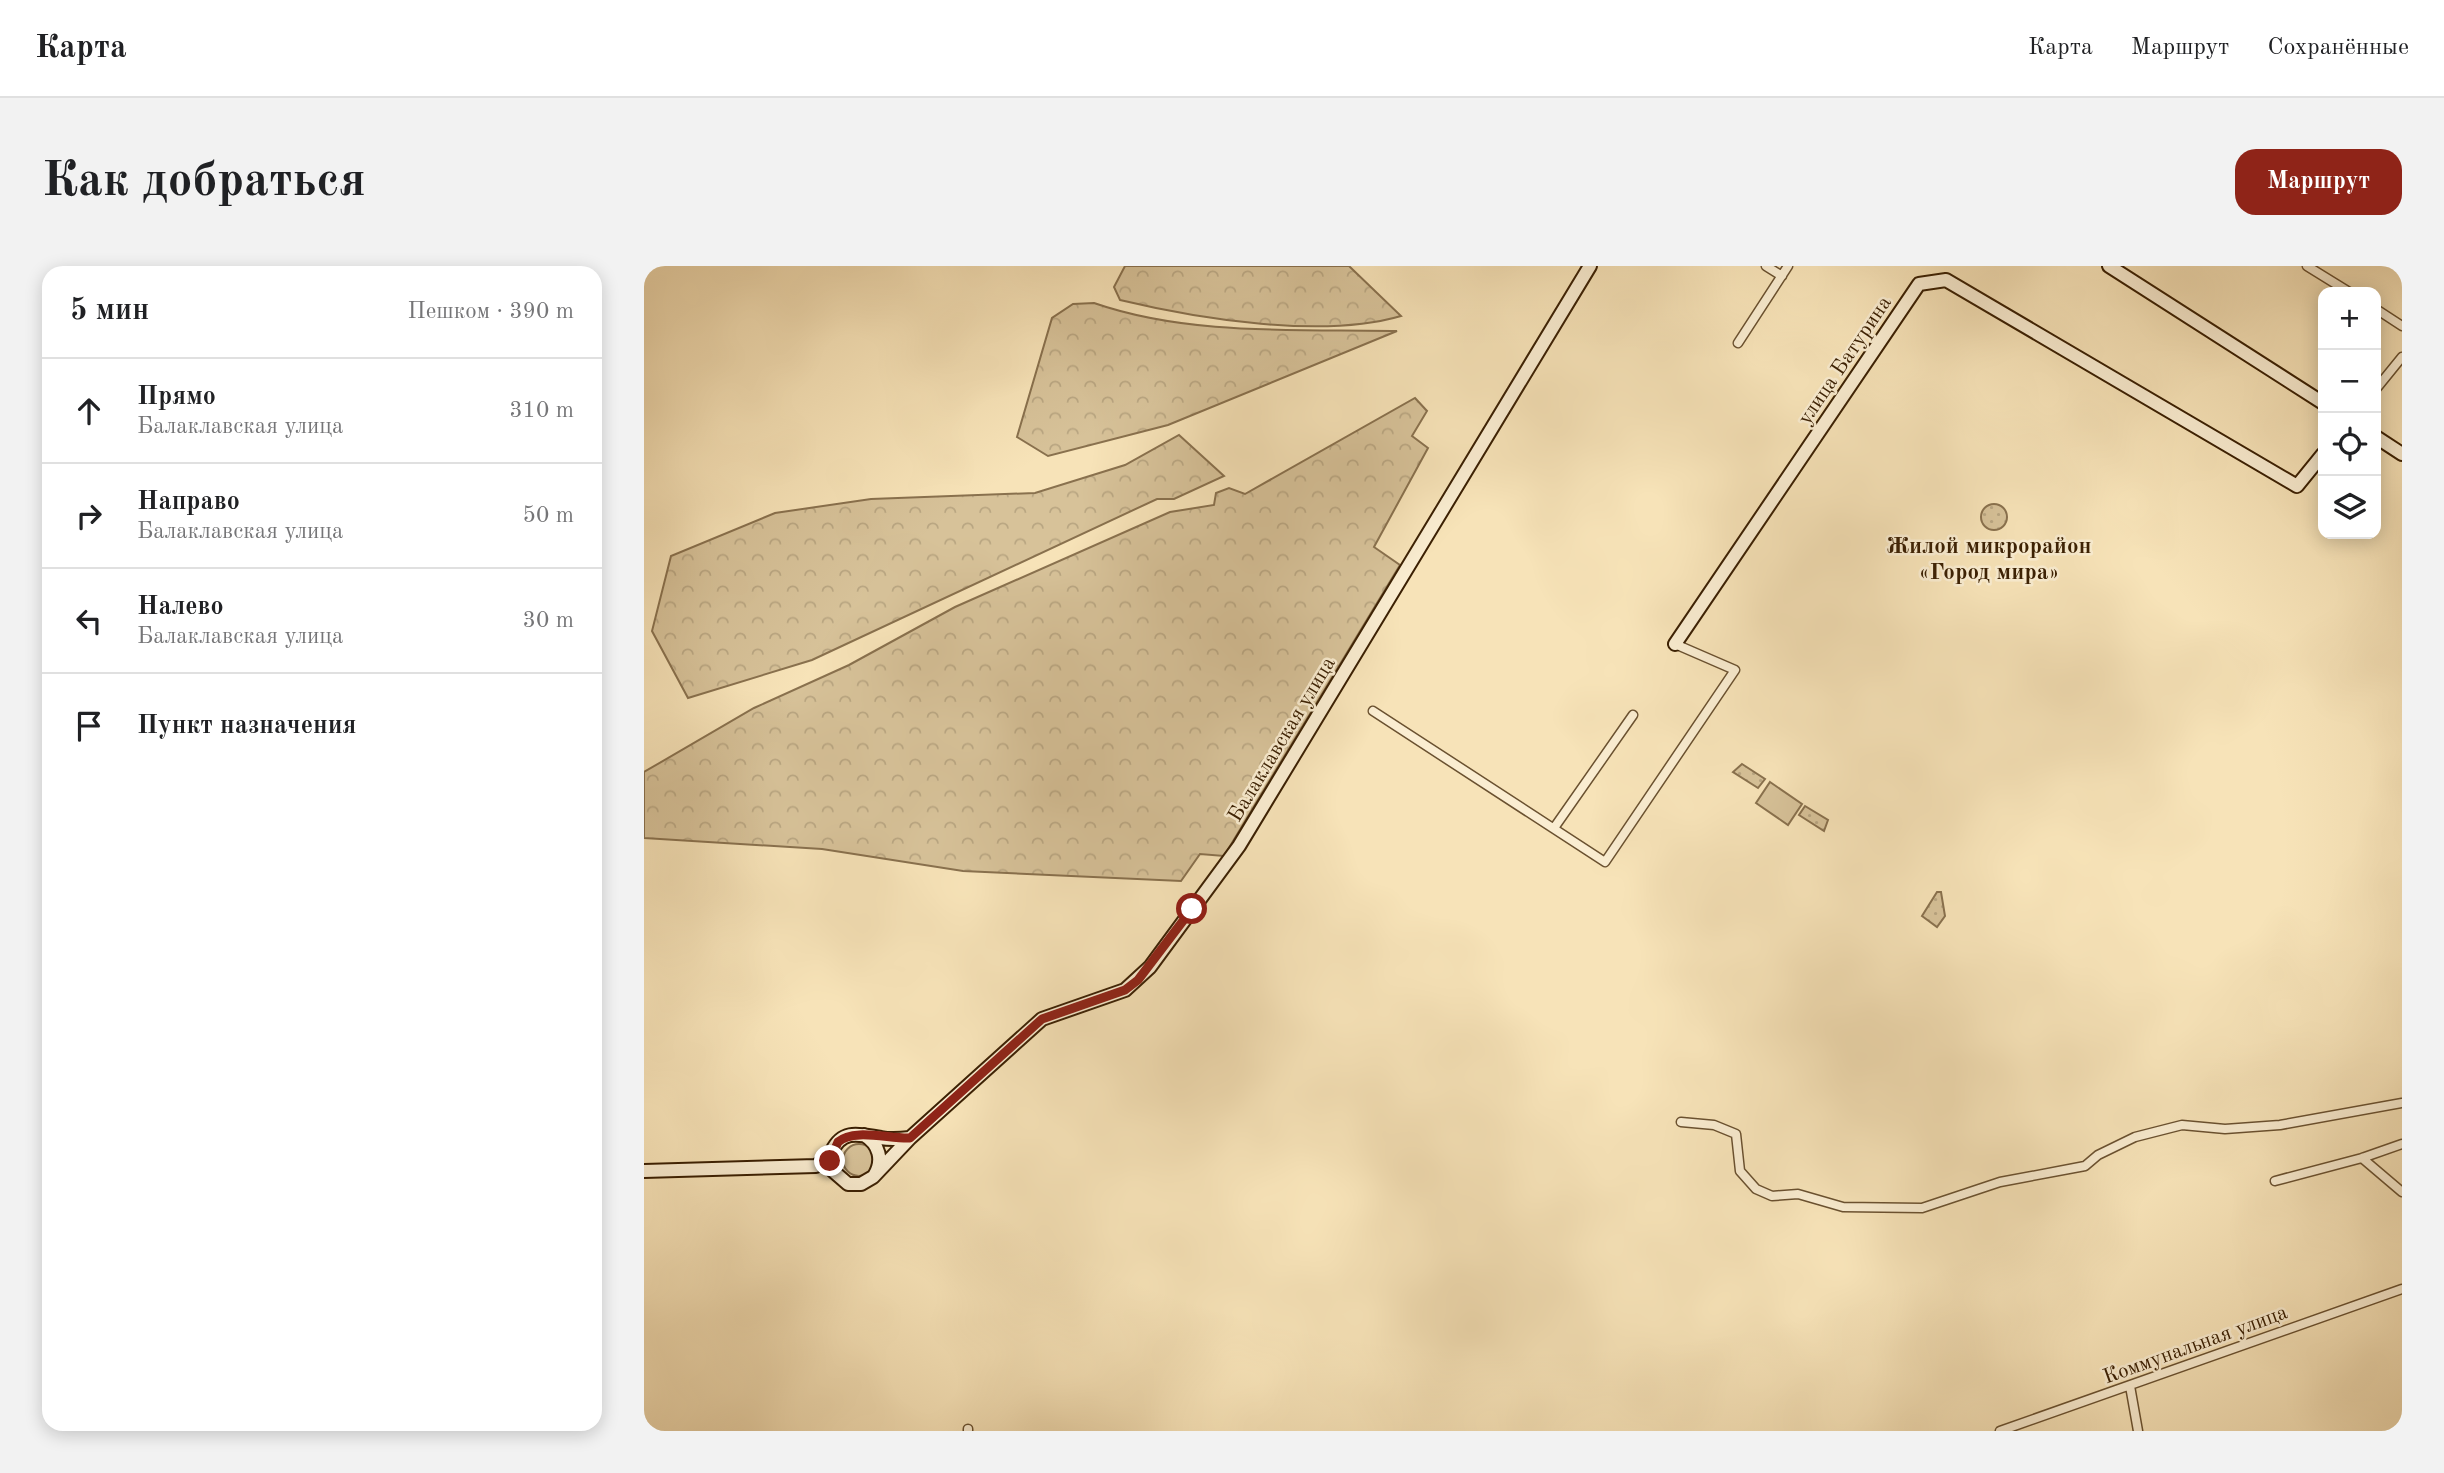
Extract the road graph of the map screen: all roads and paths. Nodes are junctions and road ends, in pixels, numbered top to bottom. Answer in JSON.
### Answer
{"nodes":[{"id":1,"x":1590,"y":266,"type":"edge"},
{"id":2,"x":1766,"y":266,"type":"edge"},
{"id":3,"x":1788,"y":266,"type":"edge"},
{"id":4,"x":2109,"y":266,"type":"edge"},
{"id":5,"x":2306,"y":266,"type":"edge"},
{"id":6,"x":1782,"y":276,"type":"junction"},
{"id":7,"x":2340,"y":287,"type":"edge"},
{"id":8,"x":2381,"y":312,"type":"edge"},
{"id":9,"x":2402,"y":326,"type":"edge"},
{"id":10,"x":1738,"y":343,"type":"dead end"},
{"id":11,"x":2402,"y":356,"type":"edge"},
{"id":12,"x":2381,"y":383,"type":"edge"},
{"id":13,"x":2318,"y":400,"type":"edge"},
{"id":14,"x":2381,"y":440,"type":"edge"},
{"id":15,"x":2402,"y":454,"type":"edge"},
{"id":16,"x":2318,"y":460,"type":"edge"},
{"id":17,"x":1675,"y":644,"type":"joint"},
{"id":18,"x":1373,"y":711,"type":"dead end"},
{"id":19,"x":1633,"y":715,"type":"dead end"},
{"id":20,"x":1554,"y":828,"type":"junction"},
{"id":21,"x":2402,"y":1103,"type":"edge"},
{"id":22,"x":1681,"y":1122,"type":"dead end"},
{"id":23,"x":861,"y":1134,"type":"junction"},
{"id":24,"x":910,"y":1138,"type":"junction"},
{"id":25,"x":2402,"y":1144,"type":"edge"},
{"id":26,"x":831,"y":1155,"type":"junction"},
{"id":27,"x":2362,"y":1158,"type":"junction"},
{"id":28,"x":816,"y":1166,"type":"junction"},
{"id":29,"x":644,"y":1171,"type":"edge"},
{"id":30,"x":833,"y":1171,"type":"junction"},
{"id":31,"x":873,"y":1177,"type":"junction"},
{"id":32,"x":2275,"y":1181,"type":"dead end"},
{"id":33,"x":2402,"y":1192,"type":"edge"},
{"id":34,"x":2402,"y":1289,"type":"edge"},
{"id":35,"x":2130,"y":1386,"type":"junction"},
{"id":36,"x":2000,"y":1431,"type":"edge"},
{"id":37,"x":2138,"y":1431,"type":"edge"}],
"edges":[{"from":1,"to":24,"type":"main road","name":"Балаклавская улица"},
{"from":2,"to":6,"type":"street"},
{"from":3,"to":6,"type":"street"},
{"from":4,"to":13,"type":"main road"},
{"from":5,"to":7,"type":"street"},
{"from":6,"to":10,"type":"street"},
{"from":8,"to":9,"type":"street"},
{"from":11,"to":12,"type":"street"},
{"from":14,"to":15,"type":"main road"},
{"from":16,"to":17,"type":"main road","name":"улица Батурина"},
{"from":17,"to":20,"type":"street"},
{"from":18,"to":20,"type":"street"},
{"from":19,"to":20,"type":"street"},
{"from":21,"to":22,"type":"street"},
{"from":23,"to":24,"type":"main road"},
{"from":23,"to":26,"type":"main road"},
{"from":23,"to":31,"type":"main road"},
{"from":24,"to":31,"type":"main road","name":"Балаклавская улица"},
{"from":25,"to":27,"type":"street"},
{"from":26,"to":28,"type":"main road"},
{"from":26,"to":30,"type":"main road"},
{"from":27,"to":32,"type":"street"},
{"from":27,"to":33,"type":"street"},
{"from":28,"to":29,"type":"main road"},
{"from":28,"to":30,"type":"main road"},
{"from":30,"to":31,"type":"main road"},
{"from":34,"to":35,"type":"street","name":"Коммунальная улица"},
{"from":35,"to":36,"type":"street","name":"Коммунальная улица"},
{"from":35,"to":37,"type":"street"}]}
